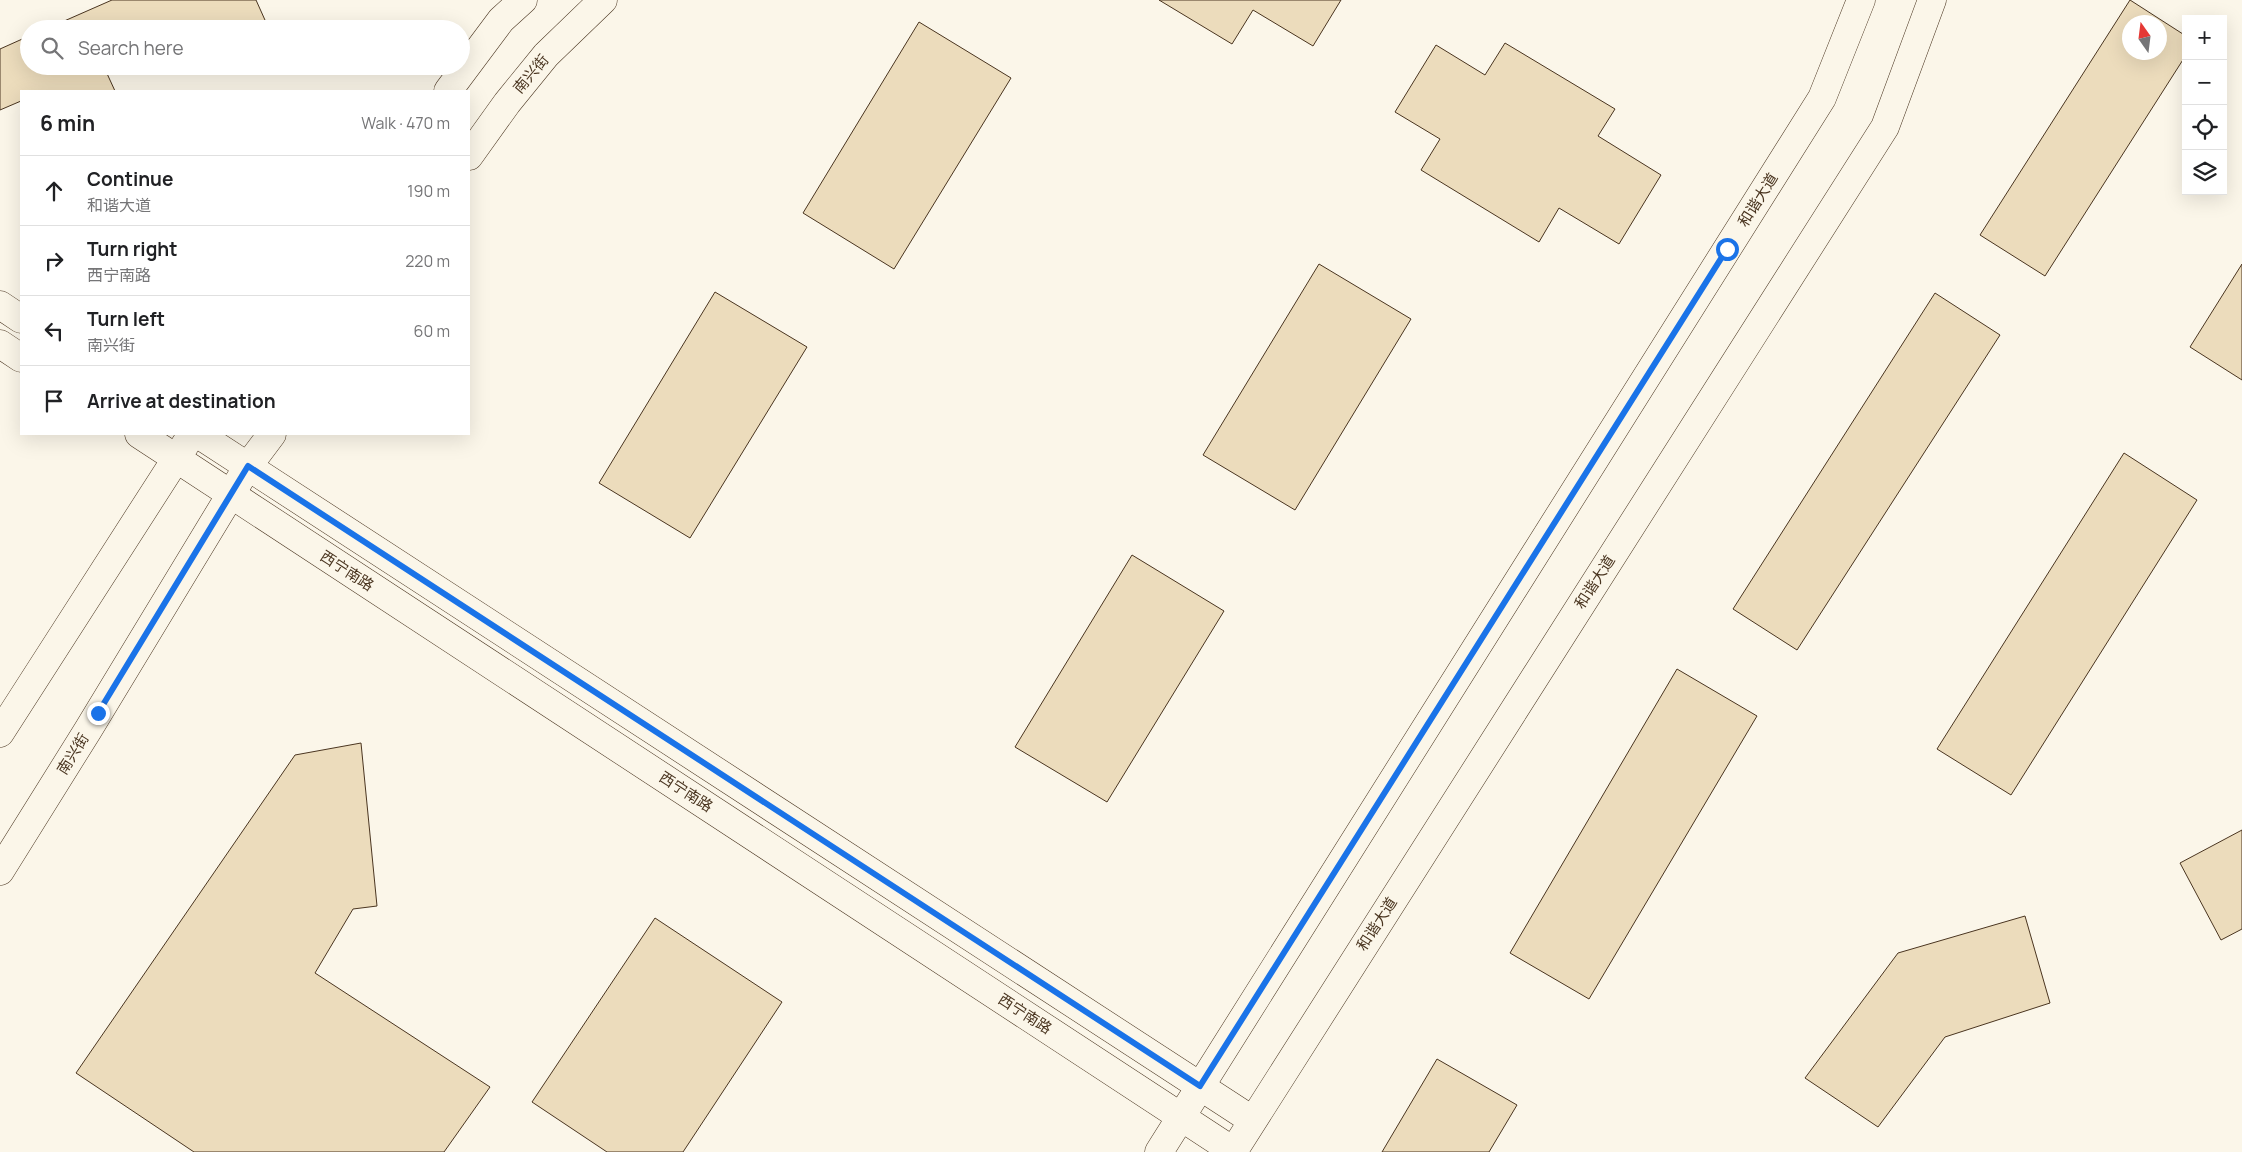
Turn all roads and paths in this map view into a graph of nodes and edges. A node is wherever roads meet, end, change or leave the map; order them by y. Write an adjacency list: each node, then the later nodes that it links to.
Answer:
1 (523, 0): 5 (street)
2 (603, 0): 8 (street, 南兴街)
3 (1861, 0): 22 (street, 和谐大道)
4 (1932, 0): 24 (street, 和谐大道)
5 (470, 62)
6 (460, 75): 7 (street)
7 (449, 90)
8 (470, 155)
9 (0, 305): 10 (street)
10 (20, 318)
11 (0, 344): 12 (street)
12 (20, 357)
13 (141, 435): 17 (street, 西宁南路)
14 (191, 435): 17 (street)
15 (200, 435): 18 (street)
16 (271, 435): 18 (street, 南兴街)
17 (177, 458): 19 (street, 西宁南路); 20 (street)
18 (248, 466): 19 (street, 南兴街); 22 (street)
19 (231, 495): 21 (street, 南兴街); 23 (street, 西宁南路)
20 (0, 733)
21 (0, 871)
22 (1200, 1086): 23 (street, 和谐大道); 24 (street)
23 (1182, 1116): 25 (street, 和谐大道); 26 (street, 西宁南路)
24 (1252, 1120): 26 (street, 和谐大道)
25 (1159, 1152)
26 (1233, 1152)

